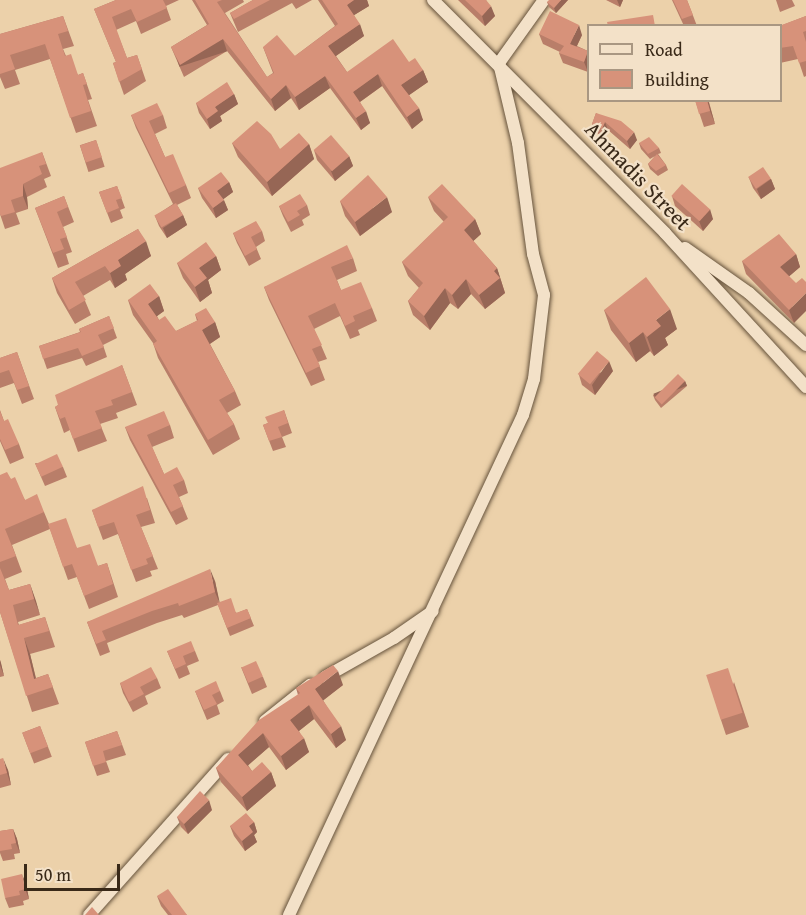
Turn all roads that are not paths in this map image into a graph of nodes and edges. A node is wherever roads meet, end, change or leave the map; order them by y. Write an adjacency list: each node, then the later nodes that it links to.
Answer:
1 (433, 0): 3 (street, Ahmadis Street)
2 (544, 0): 3 (street)
3 (499, 63): 4 (street, Ahmadis Street); 7 (street)
4 (665, 233): 5 (street); 6 (street, Ahmadis Street)
5 (806, 345)
6 (806, 387)
7 (434, 610): 8 (street); 11 (street)
8 (258, 728)
9 (236, 751): 10 (street)
10 (89, 915)
11 (290, 915)

